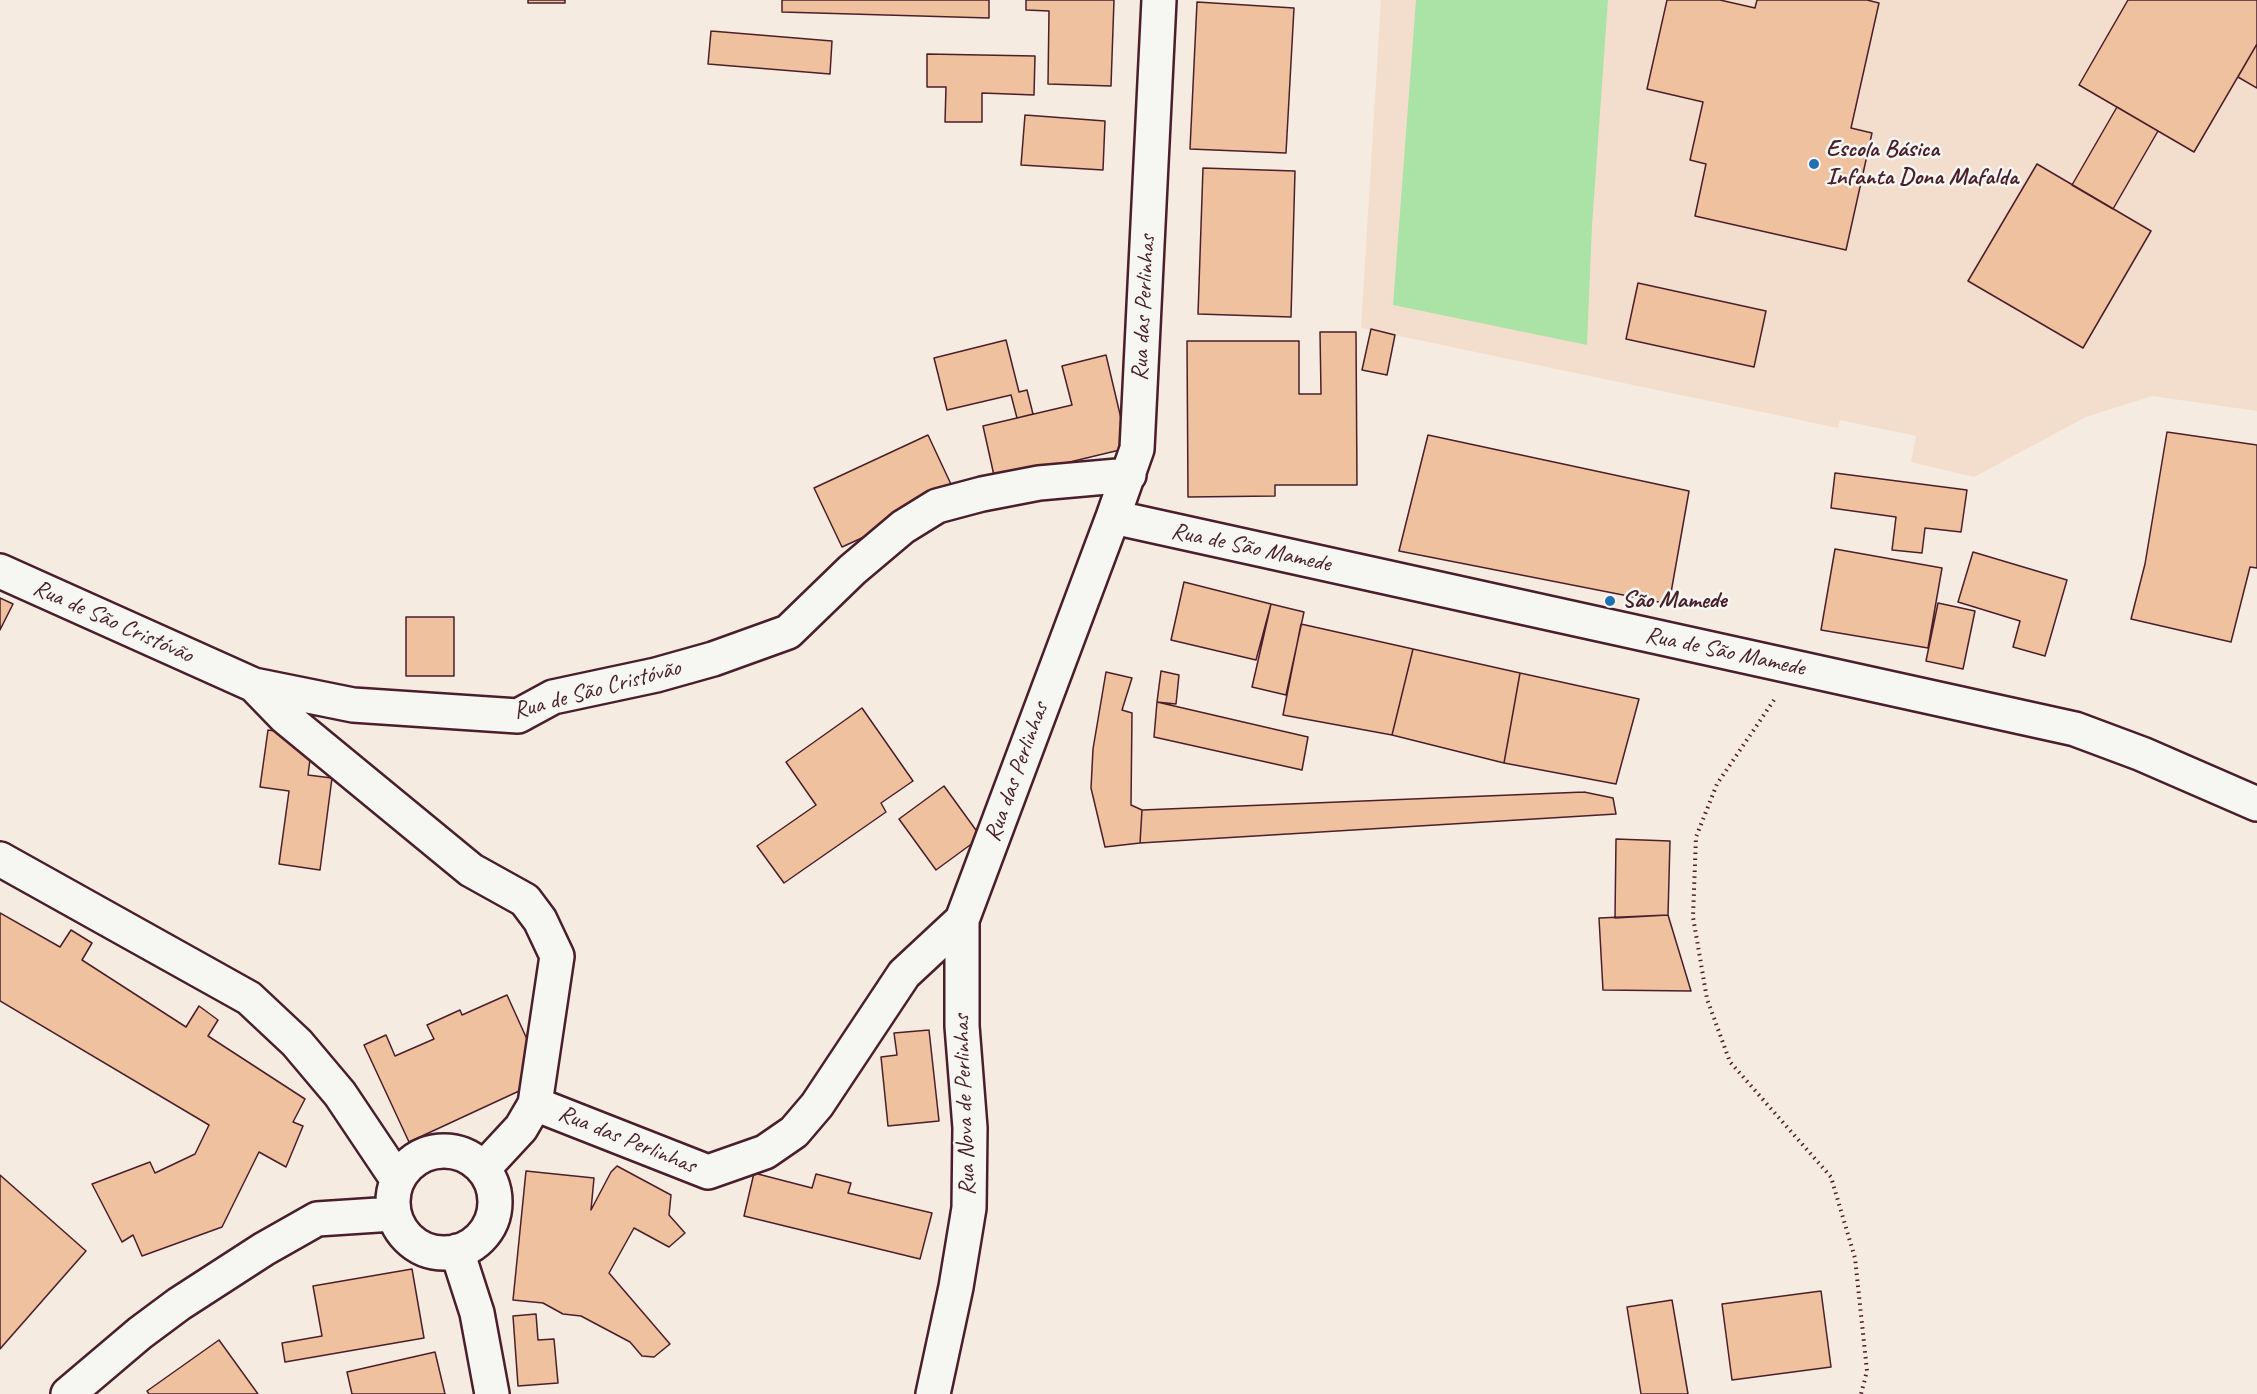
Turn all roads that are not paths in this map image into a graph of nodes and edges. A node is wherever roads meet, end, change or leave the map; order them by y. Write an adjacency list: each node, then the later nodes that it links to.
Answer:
1 (1159, 0): 2 (street, Rua das Perlinhas)
2 (1129, 475): 3 (street, Rua das Perlinhas); 5 (street, Rua de São Cristóvão)
3 (1113, 517): 6 (street, Rua de São Mamede); 8 (street, Rua das Perlinhas)
4 (0, 571): 5 (street, Rua de São Cristóvão)
5 (254, 685): 9 (street)
6 (2257, 804)
7 (0, 859): 11 (street)
8 (962, 920): 9 (street, Rua das Perlinhas); 16 (street, Rua Nova de Perlinhas)
9 (535, 1104): 10 (street, Rua das Perlinhas)
10 (483, 1169): 11 (street); 13 (street)
11 (398, 1179): 12 (street)
12 (393, 1214): 13 (street); 14 (street)
13 (457, 1251): 15 (street)
14 (68, 1394)
15 (492, 1394)
16 (933, 1394)

